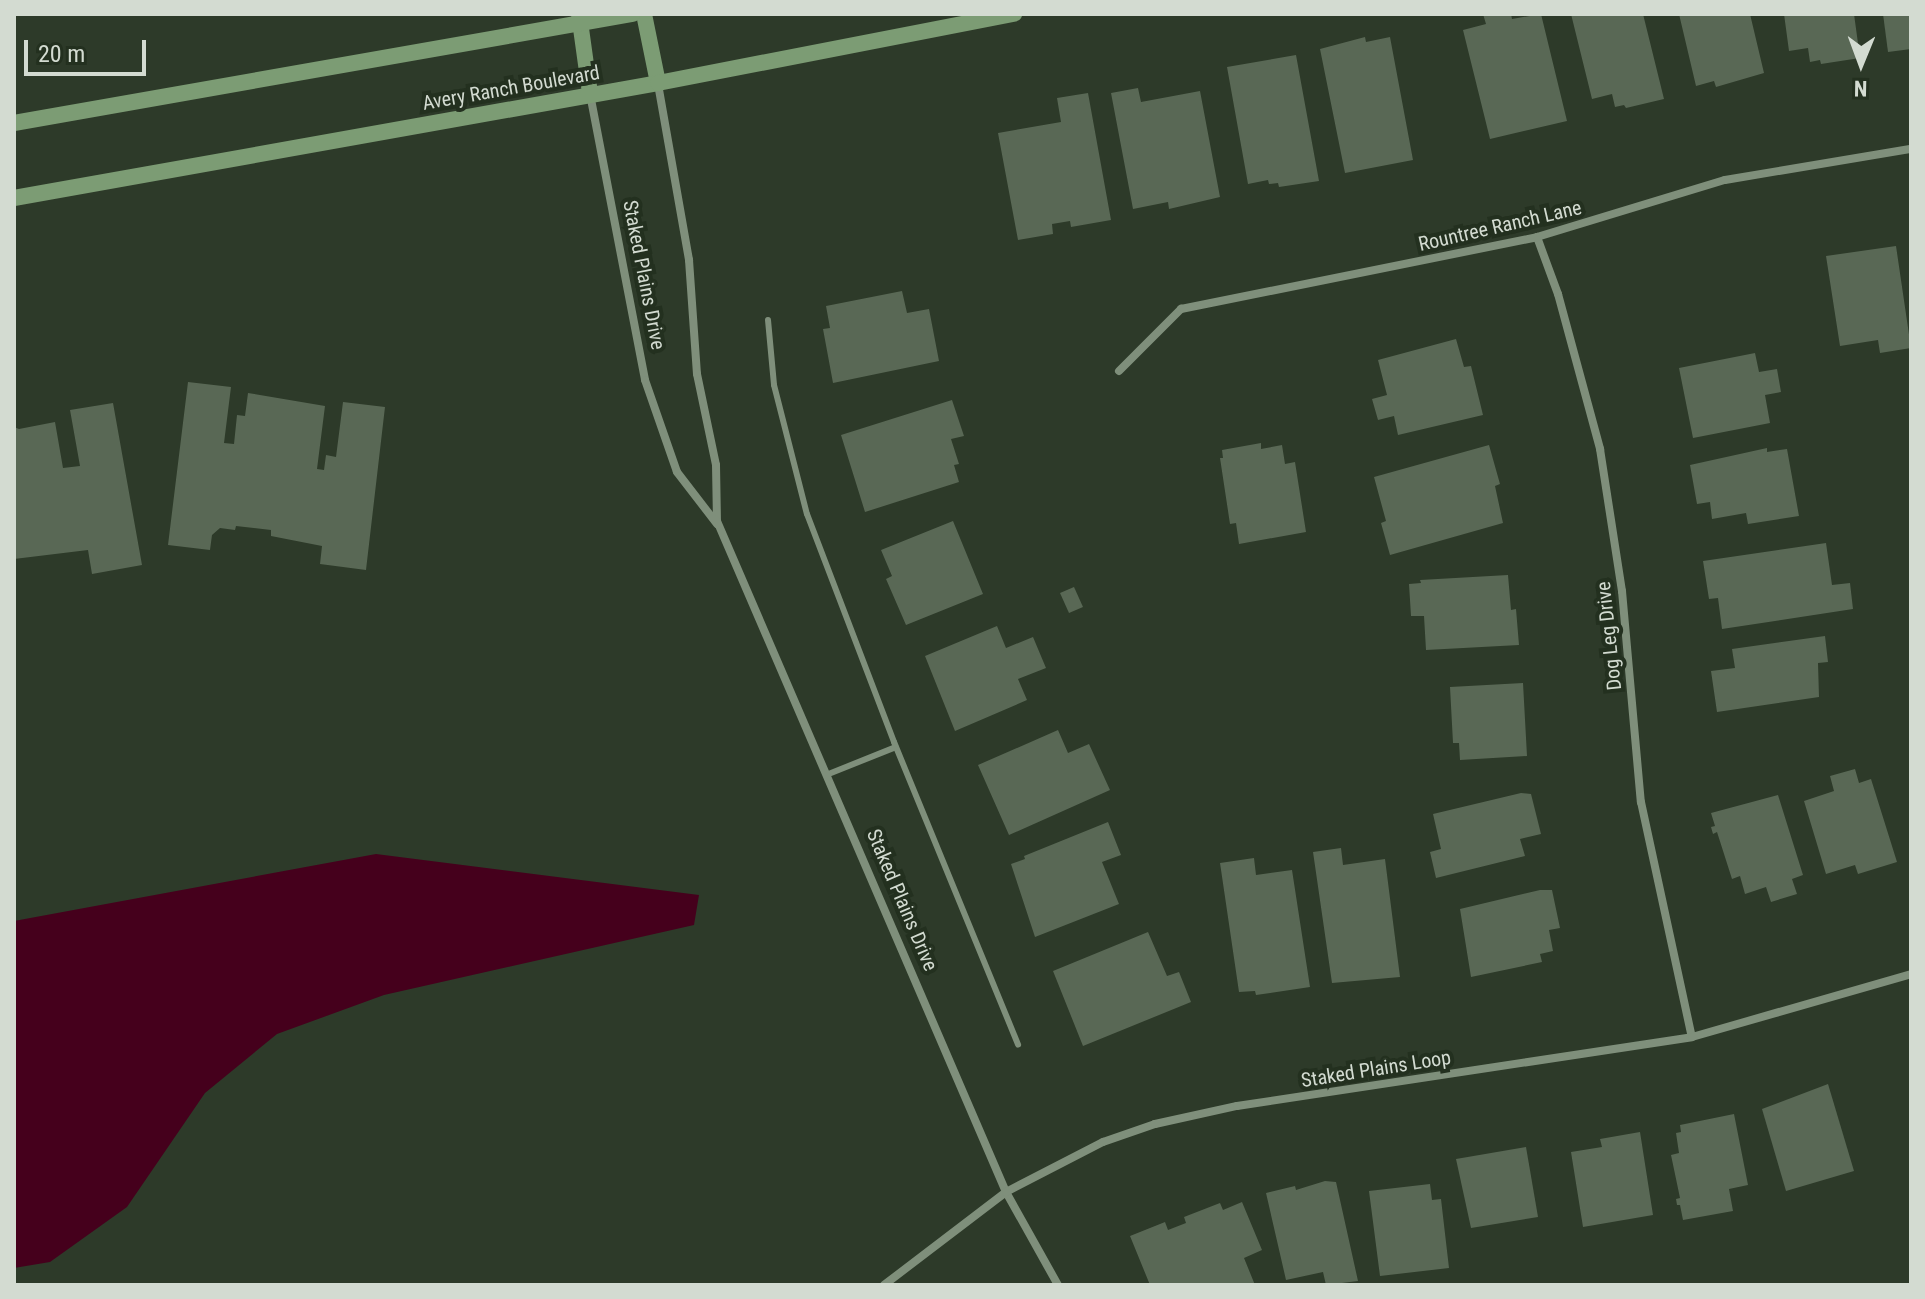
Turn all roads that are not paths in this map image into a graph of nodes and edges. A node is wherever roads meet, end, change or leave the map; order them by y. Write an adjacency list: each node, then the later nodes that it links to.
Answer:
1 (632, 14): 4 (main road)
2 (644, 14): 5 (main road, Staked Plains Drive)
3 (1014, 14): 5 (main road, Avery Ranch Boulevard)
4 (579, 18): 6 (main road, Staked Plains Drive); 7 (main road)
5 (658, 83): 6 (main road, Avery Ranch Boulevard); 13 (street, Staked Plains Drive)
6 (590, 93): 9 (main road, Avery Ranch Boulevard); 13 (street, Staked Plains Drive)
7 (14, 123)
8 (1911, 149): 10 (street, Rountree Ranch Lane)
9 (14, 198)
10 (1537, 237): 12 (street, Rountree Ranch Lane); 17 (street, Dog Leg Drive)
11 (768, 320): 14 (lane)
12 (1119, 371)
13 (718, 523): 15 (street, Staked Plains Drive)
14 (896, 747): 15 (lane); 18 (lane)
15 (826, 775): 19 (street, Staked Plains Drive)
16 (1911, 974): 17 (street, Staked Plains Loop)
17 (1692, 1037): 19 (street, Staked Plains Loop)
18 (1018, 1045)
19 (1006, 1192): 20 (street, Staked Plains Loop); 21 (street, Staked Plains Drive)
20 (884, 1285)
21 (1058, 1285)

